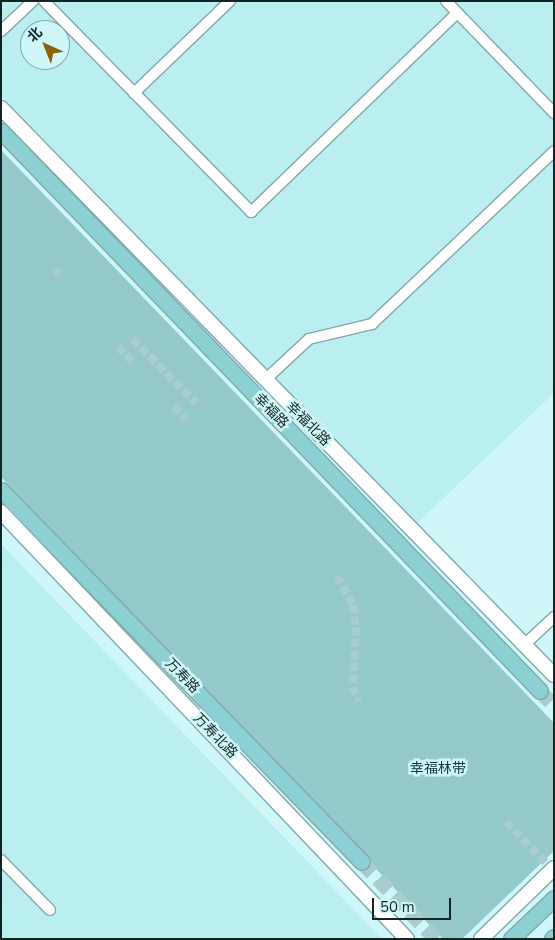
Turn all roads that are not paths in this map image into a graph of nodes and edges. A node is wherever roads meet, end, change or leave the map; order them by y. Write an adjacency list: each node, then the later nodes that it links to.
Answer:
1 (33, 1): 6 (street)
2 (44, 1): 7 (street)
3 (230, 1): 7 (street)
4 (446, 1): 5 (street)
5 (457, 13): 7 (street); 9 (street)
6 (1, 31)
7 (134, 93)
8 (1, 108): 12 (main road, 幸福北路)
9 (554, 113)
10 (1, 131): 18 (main road, 幸福路)
11 (554, 151): 12 (street)
12 (265, 380): 16 (main road, 幸福北路)
13 (1, 490): 20 (main road, 万寿路)
14 (1, 512): 24 (main road, 万寿北路)
15 (554, 617): 16 (street)
16 (524, 645): 17 (main road, 幸福北路)
17 (554, 675)
18 (540, 691)
19 (1, 860): 23 (street)
20 (362, 862)
21 (554, 868): 25 (main road)
22 (554, 898): 26 (main road)
23 (50, 910)
24 (407, 938)
25 (481, 939)
26 (512, 939)

